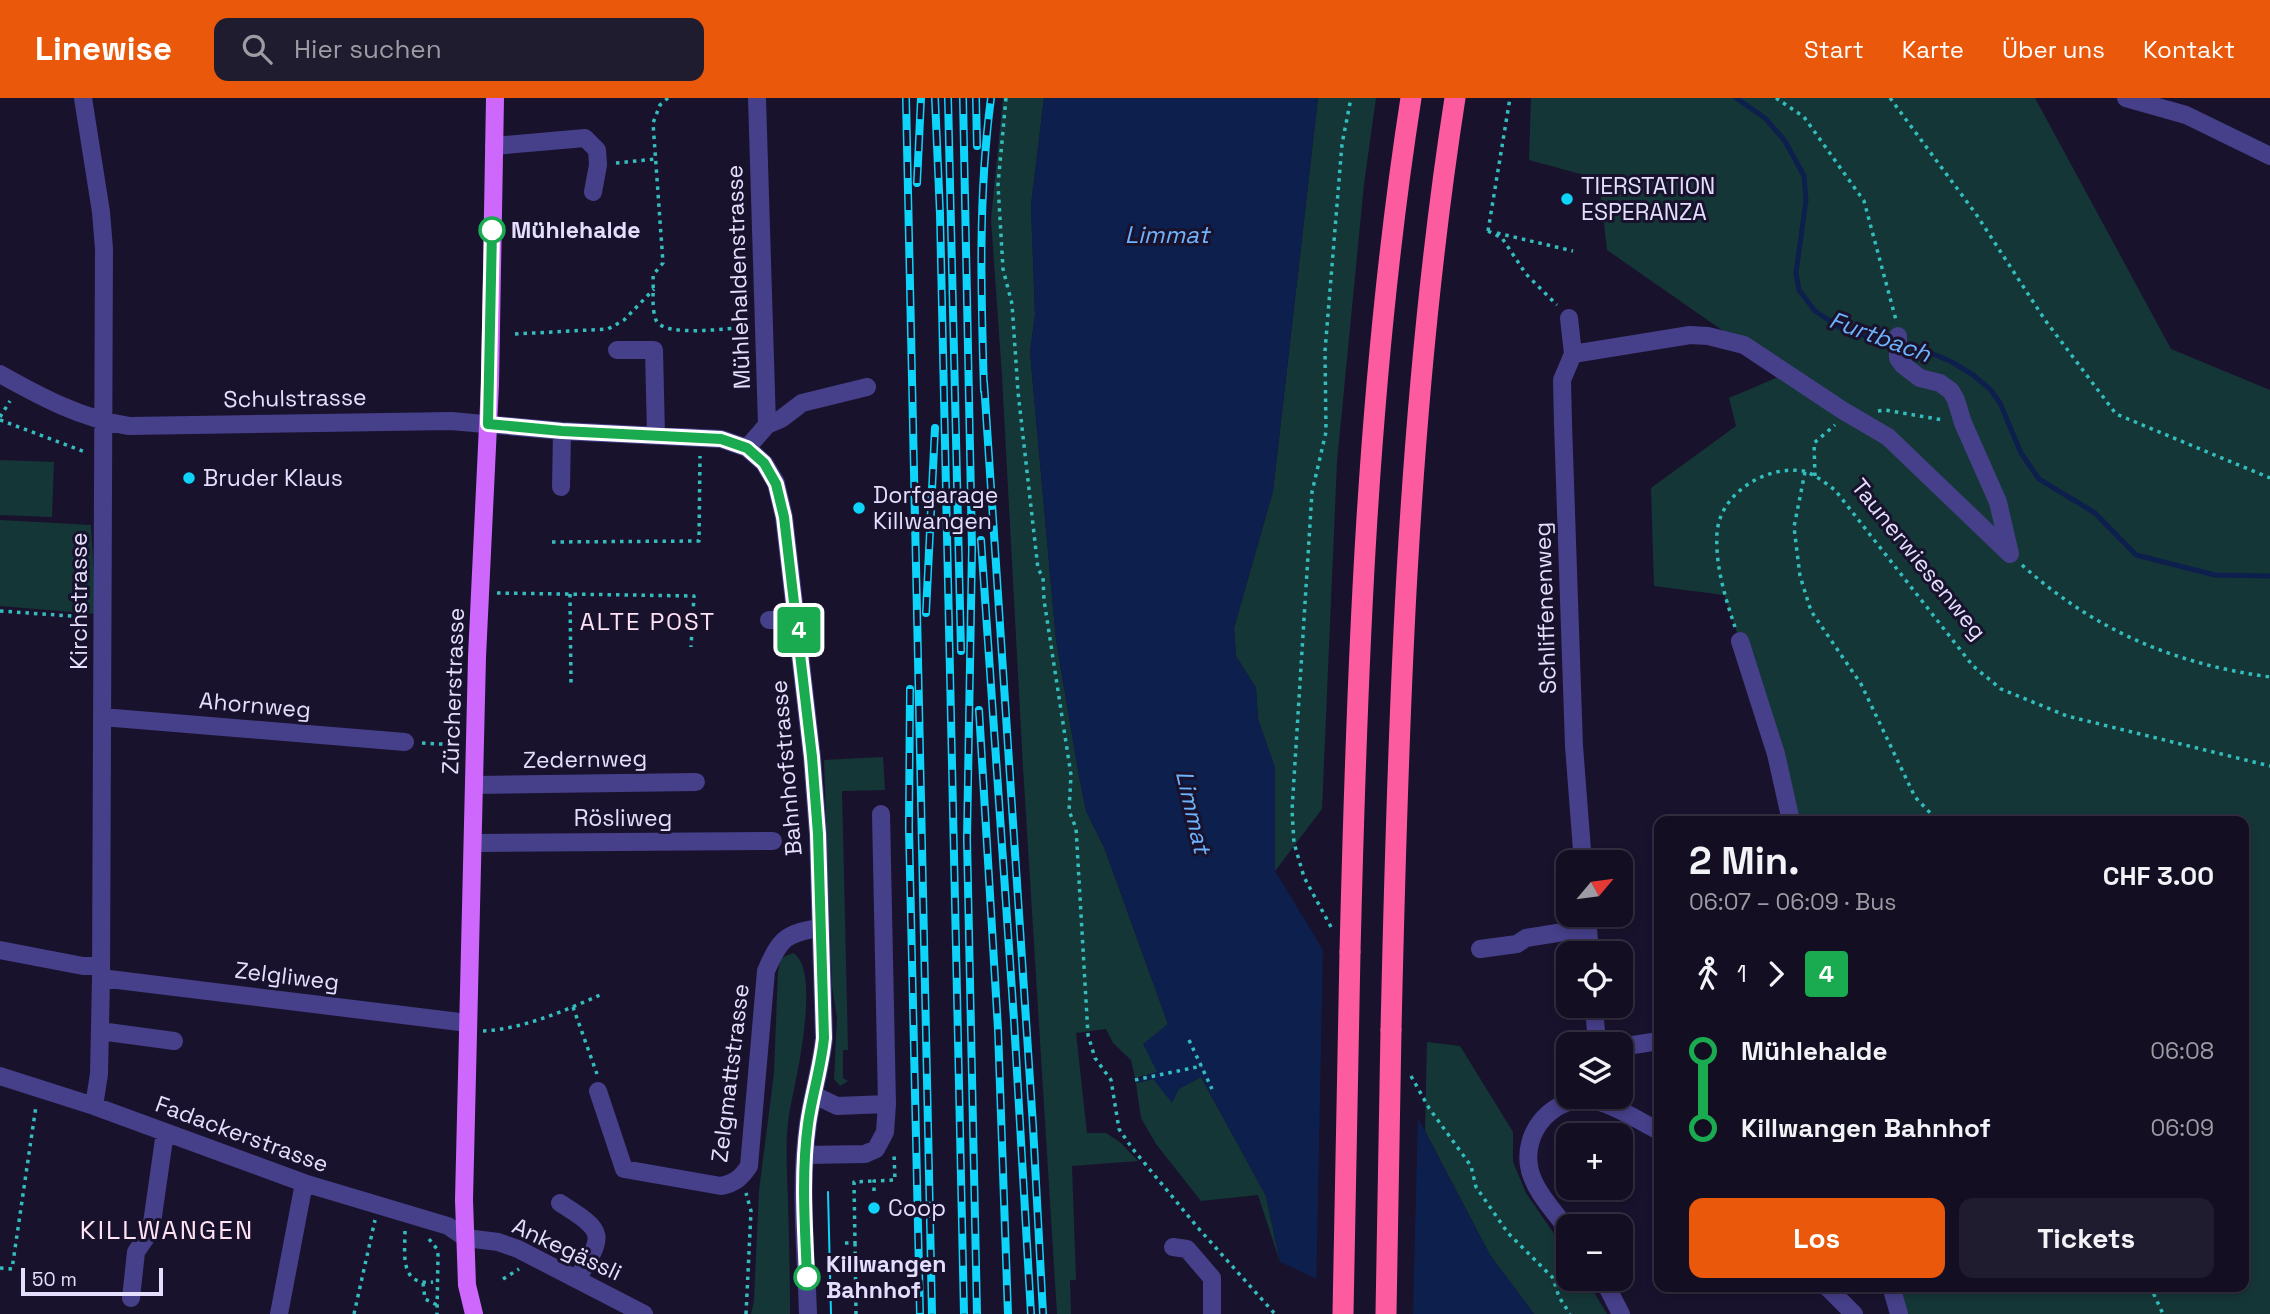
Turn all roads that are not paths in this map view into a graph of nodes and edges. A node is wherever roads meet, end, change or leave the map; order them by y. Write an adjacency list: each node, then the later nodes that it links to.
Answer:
1 (83, 98): 16 (street, Kirchstrasse)
2 (495, 98): 7 (main road, Zürcherstrasse)
3 (757, 98): 18 (street, Mühlehaldenstrasse)
4 (1411, 98): 72 (highway, bridge)
5 (1455, 98): 73 (highway, bridge)
6 (2126, 98): 8 (street)
7 (494, 146): 9 (street); 17 (main road, Zürcherstrasse)
8 (2270, 156)
9 (593, 192)
10 (1569, 318): 13 (street, Schliffenenweg)
11 (1897, 343): 13 (street)
12 (617, 350): 20 (street)
13 (1573, 354): 34 (street, Schliffenenweg)
14 (0, 374): 16 (street, Schulstrasse)
15 (867, 387): 18 (street)
16 (103, 422): 17 (street, Schulstrasse); 26 (street, Kirchstrasse)
17 (488, 424): 19 (street); 29 (main road, Zürcherstrasse)
18 (767, 425): 21 (street)
19 (562, 431): 20 (street); 22 (street)
20 (656, 435): 21 (street)
21 (747, 448): 24 (street, Bahnhofstrasse)
22 (561, 487)
23 (769, 620): 24 (street)
24 (797, 620): 35 (street, Bahnhofstrasse)
25 (1740, 641): 31 (street)
26 (102, 717): 27 (street, Ahornweg); 39 (street, Kirchstrasse)
27 (405, 742)
28 (696, 782): 29 (street, Zedernweg)
29 (475, 785): 33 (main road, Zürcherstrasse)
30 (881, 814): 48 (street)
31 (1790, 816)
32 (773, 841): 33 (street, Rösliweg)
33 (473, 844): 40 (main road, Zürcherstrasse)
34 (1582, 850)
35 (820, 928): 46 (street, Zelgmattstrasse); 47 (street, Bahnhofstrasse)
36 (1562, 928): 37 (street)
37 (1480, 949)
38 (0, 950): 39 (street, Zelgliweg)
39 (101, 972): 40 (street, Zelgliweg); 41 (street, Kirchstrasse)
40 (468, 1028): 58 (main road, Zürcherstrasse)
41 (100, 1031): 42 (street); 49 (street, Kirchstrasse)
42 (174, 1041)
43 (1654, 1042): 44 (street)
44 (1633, 1045)
45 (0, 1076): 49 (street, Fadackerstrasse)
46 (598, 1091)
47 (814, 1096): 48 (street); 54 (street, Bahnhofstrasse)
48 (887, 1104): 54 (street)
49 (94, 1106): 53 (street, Fadackerstrasse)
50 (1556, 1109): 57 (street)
51 (1618, 1109): 52 (street)
52 (1654, 1128)
53 (165, 1132): 55 (street, Fadackerstrasse); 65 (street)
54 (806, 1155): 70 (street, Bahnhofstrasse)
55 (304, 1184): 58 (street, Fadackerstrasse); 66 (street)
56 (560, 1203): 60 (street)
57 (1557, 1214)
58 (466, 1238): 60 (street, Ankegässli); 61 (main road, Zürcherstrasse)
59 (1173, 1247): 71 (street)
60 (577, 1279): 69 (street, Ankegässli)
61 (467, 1285): 67 (main road, Zürcherstrasse); 68 (main road, Zürcherstrasse)
62 (1609, 1291): 74 (street)
63 (1832, 1292): 75 (street)
64 (1893, 1292): 76 (street)
65 (131, 1298)
66 (279, 1314)
67 (459, 1314)
68 (474, 1314)
69 (644, 1314)
70 (808, 1314)
71 (1212, 1314)
72 (1343, 1314)
73 (1386, 1314)
74 (1621, 1314)
75 (1854, 1314)
76 (1899, 1314)

